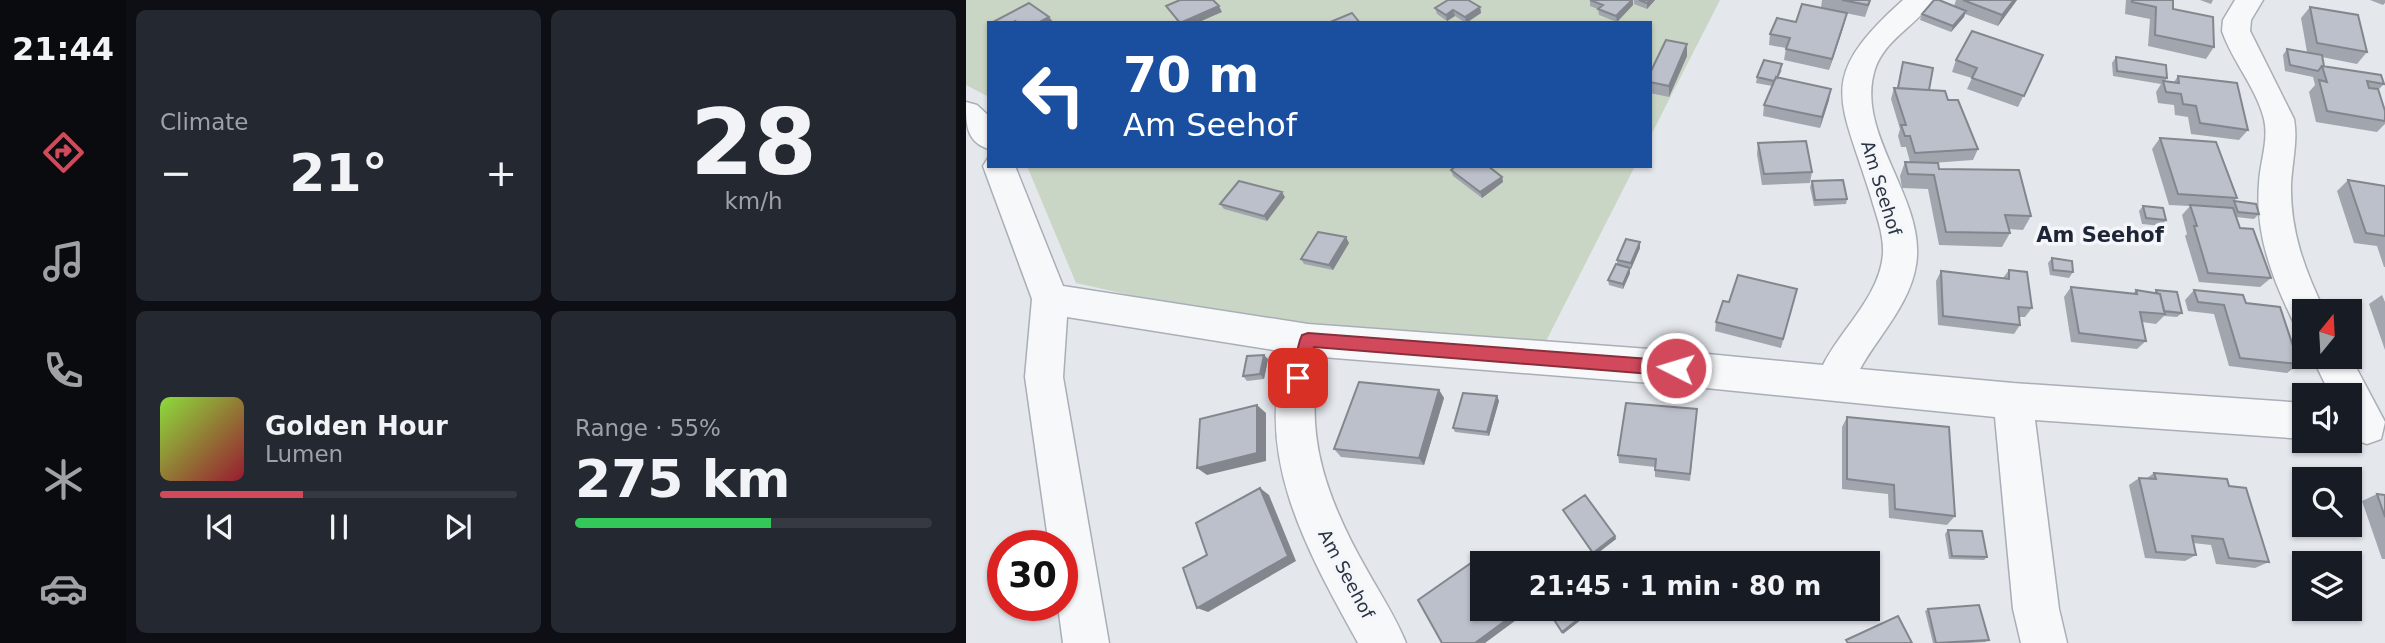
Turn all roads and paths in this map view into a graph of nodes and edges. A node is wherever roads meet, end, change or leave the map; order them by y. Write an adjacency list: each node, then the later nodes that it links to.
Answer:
1 (1920, 0): 10 (street, Am Seehof)
2 (2249, 0): 7 (street)
3 (966, 113): 4 (street)
4 (987, 134)
5 (1000, 168): 6 (street)
6 (1050, 299): 8 (street); 14 (street)
7 (2302, 299)
8 (1308, 340): 10 (street); 15 (street, Am Seehof)
9 (2337, 369): 13 (street)
10 (1833, 385): 11 (street)
11 (2013, 401): 12 (street); 16 (street)
12 (2292, 420)
13 (2367, 427)
14 (1086, 643)
15 (1383, 643)
16 (2044, 643)

